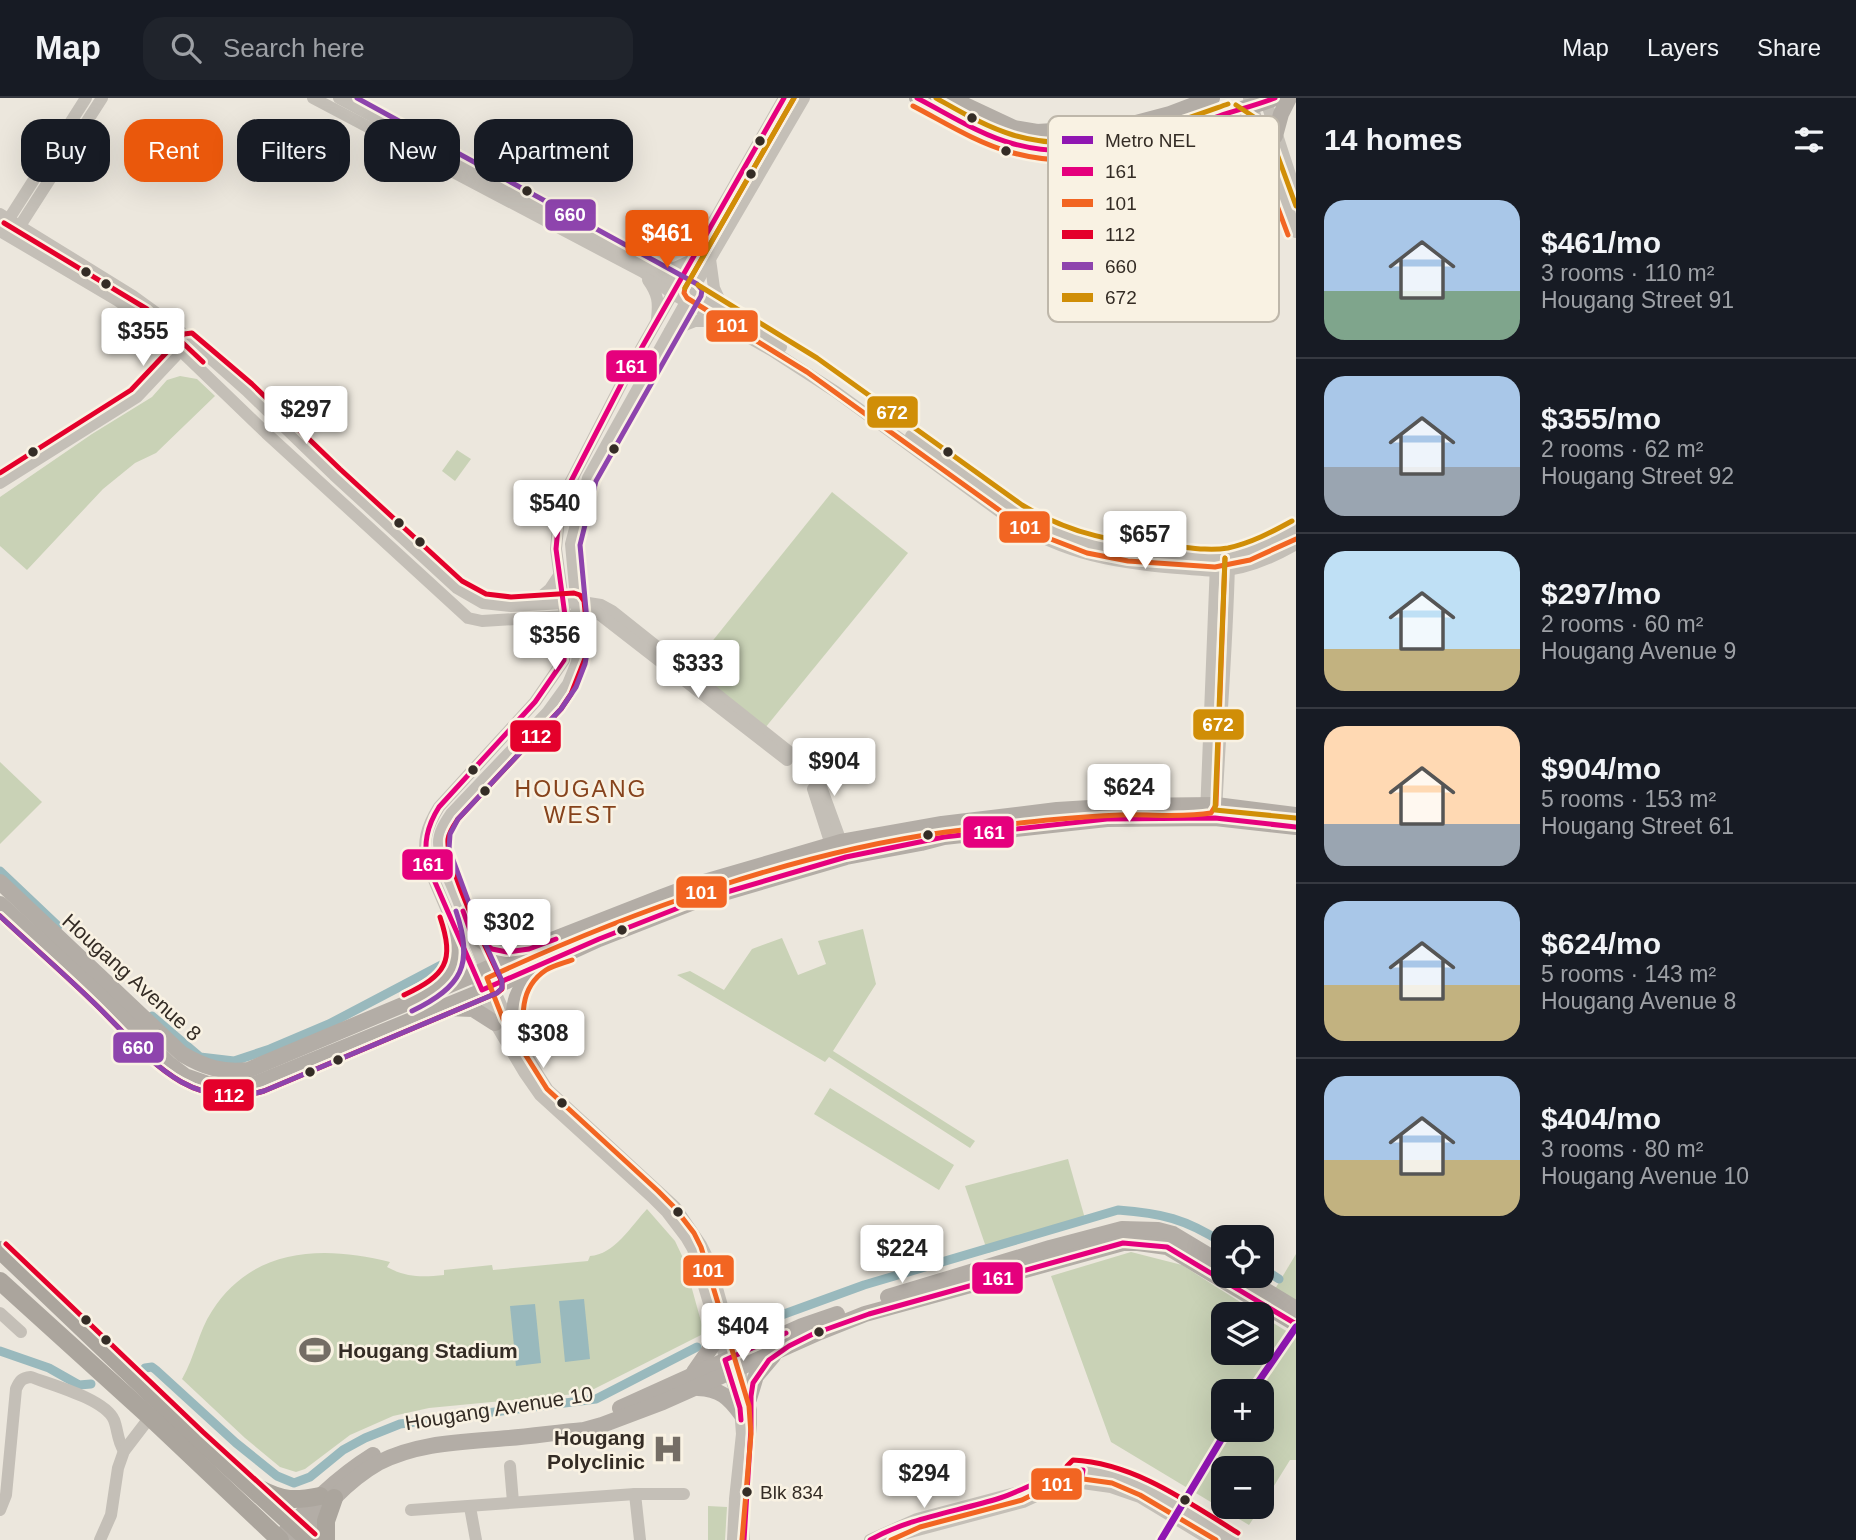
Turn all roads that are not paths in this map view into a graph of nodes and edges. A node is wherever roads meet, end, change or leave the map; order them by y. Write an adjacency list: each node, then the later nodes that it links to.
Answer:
1 (86, 98): 22 (street)
2 (102, 98): 22 (street)
3 (339, 98): 27 (street)
4 (783, 98): 26 (street)
5 (804, 98): 25 (street)
6 (917, 98): 18 (main road)
7 (950, 98): 17 (main road)
8 (1212, 98): 13 (main road)
9 (1289, 98): 16 (main road)
10 (320, 99): 27 (street)
11 (1261, 100): 12 (main road)
12 (1231, 112): 14 (main road); 15 (main road)
13 (1162, 116)
14 (1220, 116)
15 (1237, 116)
16 (1279, 117)
17 (1048, 131)
18 (1048, 149)
19 (1279, 158): 21 (street)
20 (1279, 174): 23 (street)
21 (1296, 193)
22 (9, 220): 24 (street); 33 (street)
23 (1296, 232)
24 (4, 234): 34 (street)
25 (710, 259): 29 (street); 30 (street)
26 (692, 260): 27 (street); 28 (street)
27 (644, 268): 28 (street); 31 (street)
28 (676, 289): 29 (street); 31 (street)
29 (690, 297): 30 (street); 32 (street)
30 (721, 317): 32 (street); 38 (street)
31 (657, 323): 40 (street)
32 (670, 331): 39 (street)
33 (190, 341): 34 (street); 41 (street)
34 (180, 352): 35 (street); 44 (street)
35 (0, 483)
36 (1296, 529): 38 (street)
37 (1296, 544): 38 (street)
38 (1223, 564): 46 (street)
39 (572, 576): 42 (street); 43 (street)
40 (558, 577): 41 (street); 42 (street)
41 (533, 604): 42 (street)
42 (570, 609): 43 (street); 44 (street); 45 (street)
43 (600, 609): 45 (street); 49 (street)
44 (543, 617): 45 (street)
45 (573, 635): 52 (street)
46 (1211, 811): 47 (main road, Hougang Avenue 8); 48 (main road, Hougang Avenue 8); 49 (main road, Hougang Avenue 8)
47 (1296, 816)
48 (1296, 827)
49 (839, 851): 54 (main road, Hougang Avenue 8); 55 (main road, Hougang Avenue 8)
50 (0, 882): 53 (main road, Hougang Avenue 8)
51 (0, 904): 53 (main road, Hougang Avenue 8)
52 (464, 934): 54 (main road); 56 (street); 57 (main road)
53 (43, 935): 57 (main road, Hougang Avenue 8)
54 (529, 949): 56 (main road, Hougang Avenue 8)
55 (538, 965): 56 (main road, Hougang Avenue 8); 59 (main road)
56 (485, 980): 57 (main road, Hougang Avenue 8); 58 (street); 59 (street)
57 (437, 1000): 58 (main road)
58 (495, 1023): 60 (street)
59 (513, 1030): 60 (street)
60 (614, 1157): 66 (street); 69 (street)
61 (0, 1250): 79 (highway)
62 (1211, 1257): 71 (main road, Hougang Avenue 10)
63 (0, 1280): 76 (highway)
64 (1262, 1288): 65 (main road)
65 (1296, 1309)
66 (725, 1312): 71 (main road); 72 (street)
67 (0, 1313): 70 (street)
68 (1296, 1324): 71 (main road, Hougang Avenue 10)
69 (716, 1329): 72 (street); 73 (main road)
70 (21, 1332)
71 (774, 1346): 72 (main road, Hougang Avenue 10); 74 (main road)
72 (733, 1364): 73 (main road, Hougang Avenue 10); 74 (street); 75 (street)
73 (693, 1382): 75 (main road); 82 (main road, Hougang Avenue 10)
74 (749, 1399): 93 (street)
75 (741, 1414): 92 (street)
76 (150, 1417): 77 (street); 87 (highway)
77 (124, 1451): 85 (street); 88 (street)
78 (510, 1466): 83 (street)
79 (247, 1483): 82 (highway); 87 (highway)
80 (635, 1494): 81 (street); 83 (street); 91 (street)
81 (684, 1494)
82 (327, 1497): 87 (main road, Hougang Avenue 10); 89 (highway)
83 (513, 1502): 84 (street)
84 (470, 1507): 86 (street); 90 (street)
85 (0, 1510)
86 (411, 1510)
87 (293, 1536)
88 (100, 1540)
89 (326, 1540)
90 (476, 1540)
91 (640, 1540)
92 (733, 1540)
93 (744, 1540)
94 (870, 1540): 97 (street)
95 (887, 1540): 96 (street)
96 (1211, 1540)
97 (1233, 1540)

